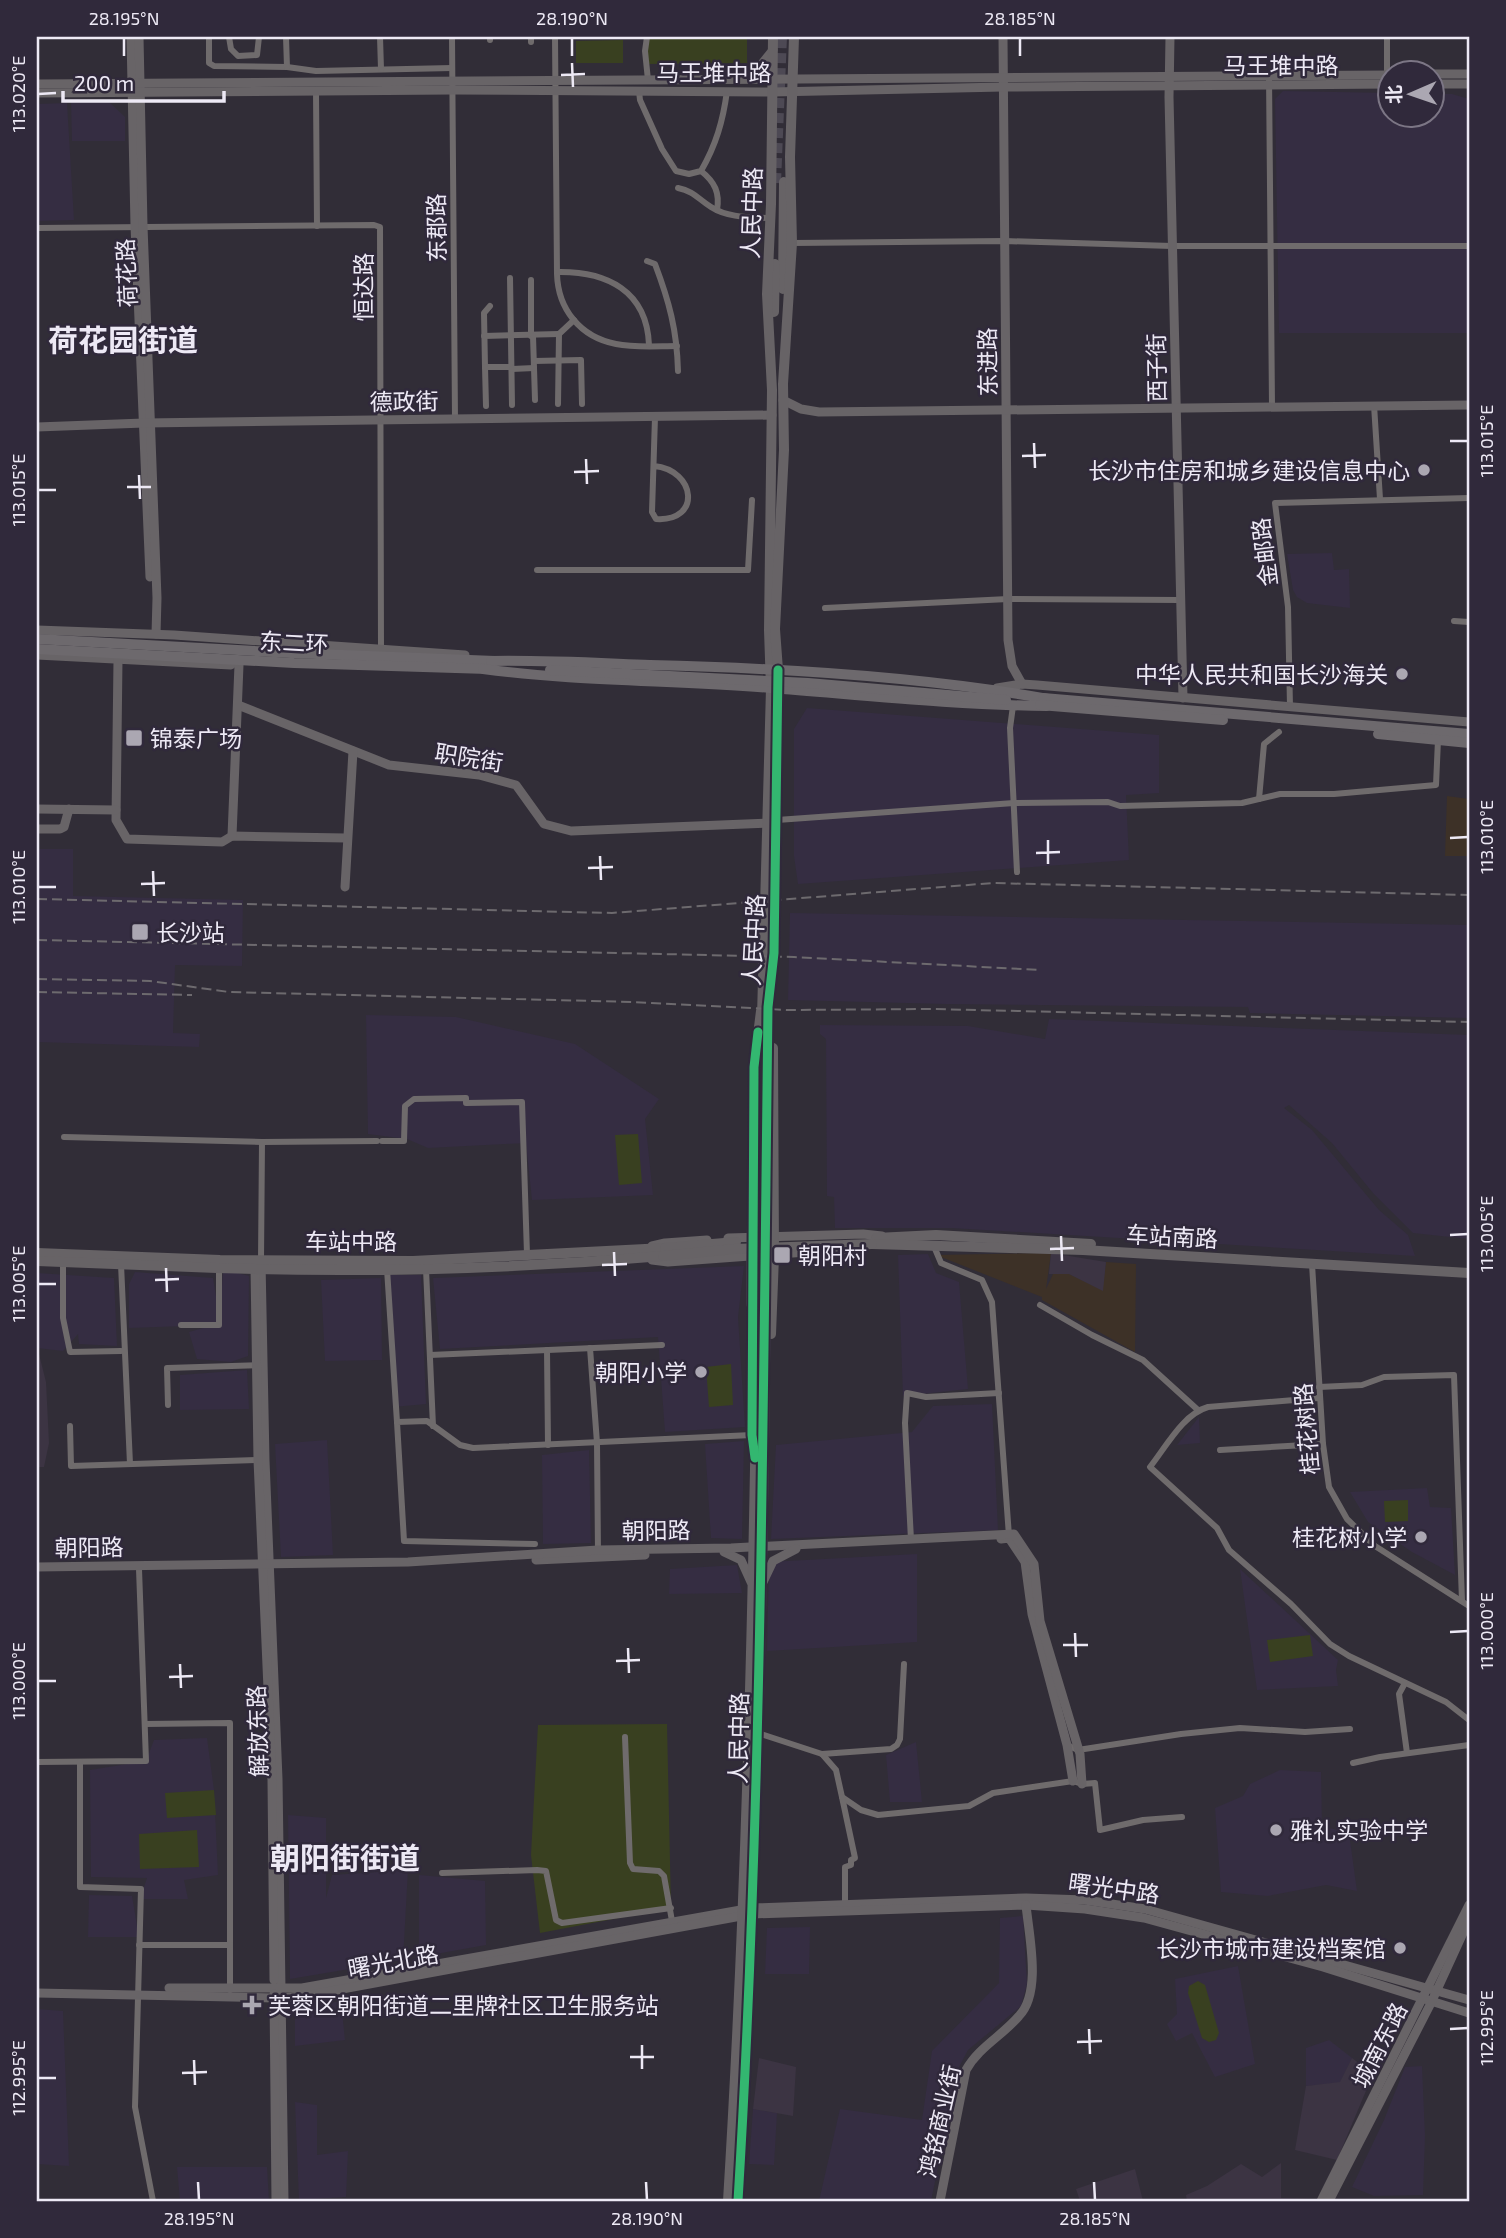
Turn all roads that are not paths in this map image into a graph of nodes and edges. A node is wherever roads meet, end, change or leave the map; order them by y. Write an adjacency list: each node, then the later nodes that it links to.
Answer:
1 (131, 37): 36 (street, 荷花路)
2 (139, 37): 36 (street, 荷花路)
3 (209, 37): 18 (street)
4 (229, 37): 5 (street)
5 (259, 37)
6 (286, 37): 18 (street)
7 (380, 37): 20 (street)
8 (452, 37): 19 (street, 东郡路)
9 (555, 37): 35 (street)
10 (647, 37): 27 (street)
11 (773, 37): 16 (main road, 人民中路)
12 (794, 37): 26 (main road, 人民中路)
13 (1003, 37): 30 (street, 东进路)
14 (1170, 37): 28 (street, 西子街)
15 (1387, 37): 17 (street)
16 (773, 50): 24 (street); 25 (main road, 人民中路)
17 (1388, 60)
18 (287, 67): 20 (street)
19 (452, 68): 20 (street); 34 (street, 东郡路)
20 (381, 69)
21 (1446, 74): 22 (street)
22 (1469, 74)
23 (1376, 78): 29 (street, 马王堆中路)
24 (743, 79): 25 (street, 马王堆中路); 27 (street, 马王堆中路)
25 (773, 79): 26 (street, 马王堆中路); 41 (main road, 人民中路)
26 (793, 79): 30 (street, 马王堆中路); 40 (main road, 人民中路)
27 (648, 80): 35 (street, 马王堆中路)
28 (1169, 80): 29 (street, 马王堆中路); 30 (street, 马王堆中路); 55 (street, 西子街)
29 (1269, 80): 54 (street)
30 (1003, 82): 40 (street, 马王堆中路); 52 (street, 东进路)
31 (1446, 84): 32 (street)
32 (1469, 84)
33 (37, 85): 36 (street, 马王堆中路)
34 (452, 86): 35 (street, 马王堆中路); 36 (street, 马王堆中路); 37 (street, 马王堆中路); 89 (street, 东郡路)
35 (556, 86): 38 (street, 马王堆中路); 58 (street)
36 (136, 88): 37 (street, 马王堆中路); 42 (street, 马王堆中路); 49 (street, 荷花路)
37 (316, 91): 50 (street)
38 (639, 91): 39 (street, 马王堆中路); 45 (street)
39 (727, 91): 41 (street, 马王堆中路); 45 (street)
40 (793, 91): 41 (street, 马王堆中路); 44 (main road, 人民中路)
41 (773, 92): 43 (main road, 人民中路)
42 (37, 93)
43 (772, 127): 44 (main road); 48 (main road, 人民中路)
44 (791, 131): 53 (main road, 人民中路)
45 (701, 171): 47 (street)
46 (678, 188): 47 (street)
47 (717, 210): 48 (street)
48 (771, 218): 75 (main road, 人民中路)
49 (139, 226): 50 (street, 恒达路); 51 (street, 恒达路); 91 (street, 荷花路)
50 (317, 226): 90 (street, 恒达路)
51 (37, 228)
52 (1004, 242): 53 (street); 55 (street); 86 (street, 东进路)
53 (792, 243): 74 (main road, 人民中路)
54 (1272, 245): 55 (street); 56 (street); 84 (street)
55 (1172, 246): 85 (street, 西子街)
56 (1469, 246)
57 (646, 261): 68 (street)
58 (557, 272): 62 (street); 67 (street)
59 (510, 278): 65 (street)
60 (531, 281): 66 (street)
61 (490, 306): 64 (street)
62 (574, 320): 63 (street); 67 (street)
63 (559, 334): 66 (street); 69 (street)
64 (484, 336): 65 (street); 71 (street)
65 (510, 336): 66 (street); 72 (street)
66 (532, 336): 70 (street)
67 (649, 345): 68 (street)
68 (677, 346): 73 (street)
69 (559, 360): 70 (street); 78 (street); 79 (street)
70 (534, 365): 72 (street); 76 (street)
71 (485, 367): 72 (street); 83 (street)
72 (512, 368): 80 (street)
73 (678, 371)
74 (783, 384): 75 (main road, 人民中路); 77 (main road, 人民中路)
75 (772, 390): 87 (main road, 人民中路)
76 (535, 400)
77 (783, 400): 86 (street); 117 (main road, 人民中路)
78 (558, 404)
79 (582, 404)
80 (512, 405)
81 (1374, 405): 82 (street); 84 (street); 95 (street)
82 (1469, 405)
83 (486, 406)
84 (1272, 406): 85 (street)
85 (1176, 407): 86 (street); 99 (street, 西子街)
86 (1007, 409): 98 (street, 东进路)
87 (772, 415): 88 (street, 德政街); 117 (main road, 人民中路)
88 (655, 417): 89 (street, 德政街); 93 (street)
89 (455, 419): 90 (street, 德政街)
90 (380, 420): 91 (street, 德政街); 111 (street, 恒达路)
91 (148, 423): 92 (street, 德政街); 105 (street, 荷花路)
92 (37, 427)
93 (654, 466): 93 (street)
94 (1469, 498): 95 (street, 金邮路)
95 (1380, 499): 126 (street, 金邮路)
96 (752, 500): 97 (street)
97 (537, 570)
98 (1008, 599): 99 (street); 100 (street); 119 (street, 东进路)
99 (1180, 600): 122 (street, 西子街)
100 (825, 608)
101 (1454, 621): 102 (street)
102 (1469, 622)
103 (37, 630): 104 (street)
104 (133, 633): 105 (street); 108 (street)
105 (153, 634): 106 (street)
106 (174, 635): 109 (street); 111 (street)
107 (37, 639): 108 (highway, 东二环)
108 (121, 642): 109 (highway, 东二环)
109 (182, 646): 116 (highway, 东二环)
110 (37, 649): 116 (highway, 东二环)
111 (381, 649): 114 (street)
112 (37, 655): 113 (street)
113 (118, 660): 115 (street); 137 (street)
114 (537, 660): 116 (highway); 117 (highway)
115 (239, 665): 118 (street); 125 (street)
116 (487, 665): 118 (highway); 123 (highway, 东二环, bridge)
117 (774, 670): 120 (main road, 人民中路); 121 (highway)
118 (534, 676): 120 (highway)
119 (1022, 684): 121 (street); 122 (street)
120 (774, 688): 123 (highway); 138 (main road, 人民中路)
121 (993, 689): 124 (highway)
122 (1183, 698): 126 (street)
123 (1008, 700): 124 (highway); 134 (street)
124 (1047, 702): 129 (highway); 130 (highway)
125 (238, 705): 132 (street, 职院街); 140 (street)
126 (1290, 707): 127 (street)
127 (1469, 722)
128 (1279, 732): 133 (street)
129 (1469, 734)
130 (1438, 740): 131 (highway); 133 (street)
131 (1469, 743)
132 (353, 751): 138 (street, 职院街); 141 (street)
133 (1259, 799): 134 (street)
134 (1014, 803): 138 (street); 142 (street)
135 (37, 808): 136 (street)
136 (69, 809): 137 (street); 139 (street)
137 (116, 810): 140 (street)
138 (772, 821): 144 (main road, 人民中路)
139 (37, 829)
140 (232, 836): 141 (street)
141 (346, 838): 143 (street)
142 (1017, 873)
143 (345, 887)
144 (765, 1005): 147 (main road, 人民中路); 148 (main road); 149 (main road)
145 (64, 1137): 146 (street)
146 (262, 1142): 154 (street); 162 (street)
147 (762, 1213)
148 (774, 1236): 149 (street); 150 (street); 156 (main road)
149 (752, 1237): 155 (street); 157 (main road)
150 (893, 1240): 151 (main road, 车站南路); 152 (main road, 车站南路, bridge); 156 (street); 163 (main road, 车站南路)
151 (933, 1244): 161 (main road, 车站南路); 178 (street)
152 (664, 1252): 155 (main road, 车站中路)
153 (37, 1253): 158 (main road, 车站中路)
154 (527, 1254): 155 (main road, 车站中路); 162 (main road, 车站中路)
155 (636, 1254): 157 (street); 166 (main road, 车站中路)
156 (774, 1256): 157 (street); 190 (main road)
157 (751, 1257): 185 (main road)
158 (62, 1258): 159 (main road, 车站中路); 160 (main road, 车站中路); 162 (main road, 车站中路); 174 (street)
159 (37, 1261)
160 (121, 1264): 164 (main road, 车站中路); 192 (street)
161 (1312, 1264): 167 (main road, 车站南路); 177 (street, 桂花树路)
162 (259, 1265): 164 (main road, 车站中路); 165 (main road, 车站中路); 176 (street, 解放东路)
163 (1469, 1266)
164 (219, 1268): 170 (street)
165 (387, 1269): 166 (main road, 车站中路); 182 (street)
166 (426, 1269): 175 (street)
167 (1469, 1273)
168 (762, 1275): 190 (main road, 人民中路)
169 (1040, 1305): 181 (street)
170 (181, 1325)
171 (662, 1345): 172 (street)
172 (590, 1348): 173 (street); 186 (street)
173 (547, 1350): 175 (street); 188 (street)
174 (121, 1351)
175 (430, 1355): 184 (street)
176 (258, 1365): 180 (street); 191 (street, 解放东路)
177 (1319, 1387): 179 (street, 桂花树路); 204 (street)
178 (999, 1393): 193 (street); 194 (street)
179 (1319, 1398): 181 (street); 187 (street, 桂花树路)
180 (168, 1405)
181 (1198, 1410): 207 (street)
182 (397, 1422): 184 (street); 195 (street)
183 (70, 1426): 192 (street)
184 (433, 1426): 188 (street)
185 (752, 1435): 186 (street); 190 (main road)
186 (597, 1443): 188 (street); 199 (street)
187 (1322, 1444): 189 (street); 204 (street, 桂花树路)
188 (548, 1445)
189 (1220, 1450)
190 (760, 1459): 196 (main road, 人民中路)
191 (261, 1460): 192 (street); 200 (street, 解放东路)
192 (130, 1464)
193 (1009, 1536): 194 (street, 朝阳路); 213 (street); 215 (street)
194 (911, 1541): 196 (street, 朝阳路); 197 (street, 朝阳路)
195 (534, 1544)
196 (757, 1549): 197 (street, 朝阳路); 198 (street, 朝阳路); 199 (street, 朝阳路); 203 (main road, 人民中路)
197 (796, 1549): 203 (street)
198 (724, 1552): 199 (street, 朝阳路); 203 (street)
199 (598, 1554): 200 (street, 朝阳路)
200 (267, 1566): 201 (street, 朝阳路); 202 (street, 朝阳路); 239 (street, 解放东路)
201 (37, 1569): 202 (street, 朝阳路)
202 (139, 1569): 209 (street)
203 (756, 1588): 211 (main road, 人民中路); 229 (main road, 人民中路)
204 (1462, 1601): 205 (street, 桂花树路)
205 (1469, 1606)
206 (904, 1664): 217 (street)
207 (1405, 1683): 208 (street); 216 (street)
208 (1469, 1720)
209 (145, 1724): 219 (street); 233 (street)
210 (1350, 1729): 215 (street)
211 (757, 1733): 217 (street); 229 (main road, 人民中路)
212 (625, 1737): 228 (street)
213 (1067, 1745): 215 (street); 221 (street)
214 (1469, 1745): 216 (street)
215 (1078, 1750): 221 (street)
216 (1407, 1753): 220 (street)
217 (822, 1754): 222 (street)
218 (37, 1762): 219 (street)
219 (80, 1762): 232 (street)
220 (1353, 1763)
221 (1078, 1782): 222 (street); 223 (street)
222 (842, 1797): 225 (street)
223 (1182, 1817)
224 (442, 1873): 228 (street)
225 (845, 1905): 229 (street, 曙光中路); 235 (street, 曙光中路)
226 (1026, 1905): 229 (street, 曙光中路); 241 (street, 曙光中路); 248 (street, 鸿铭商业街)
227 (1469, 1905): 235 (street, 城南东路)
228 (671, 1908): 231 (street)
229 (747, 1912): 231 (street, 曙光北路); 239 (street, 曙光北路); 246 (main road, 人民中路); 247 (main road, 人民中路)
230 (1469, 1920): 235 (street, 城南东路)
231 (672, 1921): 239 (street, 曙光北路)
232 (139, 1945): 233 (street); 236 (street)
233 (230, 1945): 237 (street)
234 (37, 1987): 236 (street, 曙光北路)
235 (1432, 1990): 240 (street, 曙光中路); 241 (street, 城南东路)
236 (138, 1991): 237 (street, 曙光北路); 238 (street, 曙光北路); 243 (street)
237 (230, 1992): 239 (street, 曙光北路)
238 (37, 1993)
239 (277, 1994): 244 (street, 解放东路); 245 (street, 解放东路)
240 (1469, 2000)
241 (1427, 2001): 242 (street, 曙光中路); 249 (street, 城南东路); 250 (street, 城南东路)
242 (1469, 2013)
243 (153, 2201)
244 (276, 2201)
245 (284, 2201)
246 (727, 2201)
247 (738, 2201)
248 (940, 2201)
249 (1321, 2201)
250 (1329, 2201)

